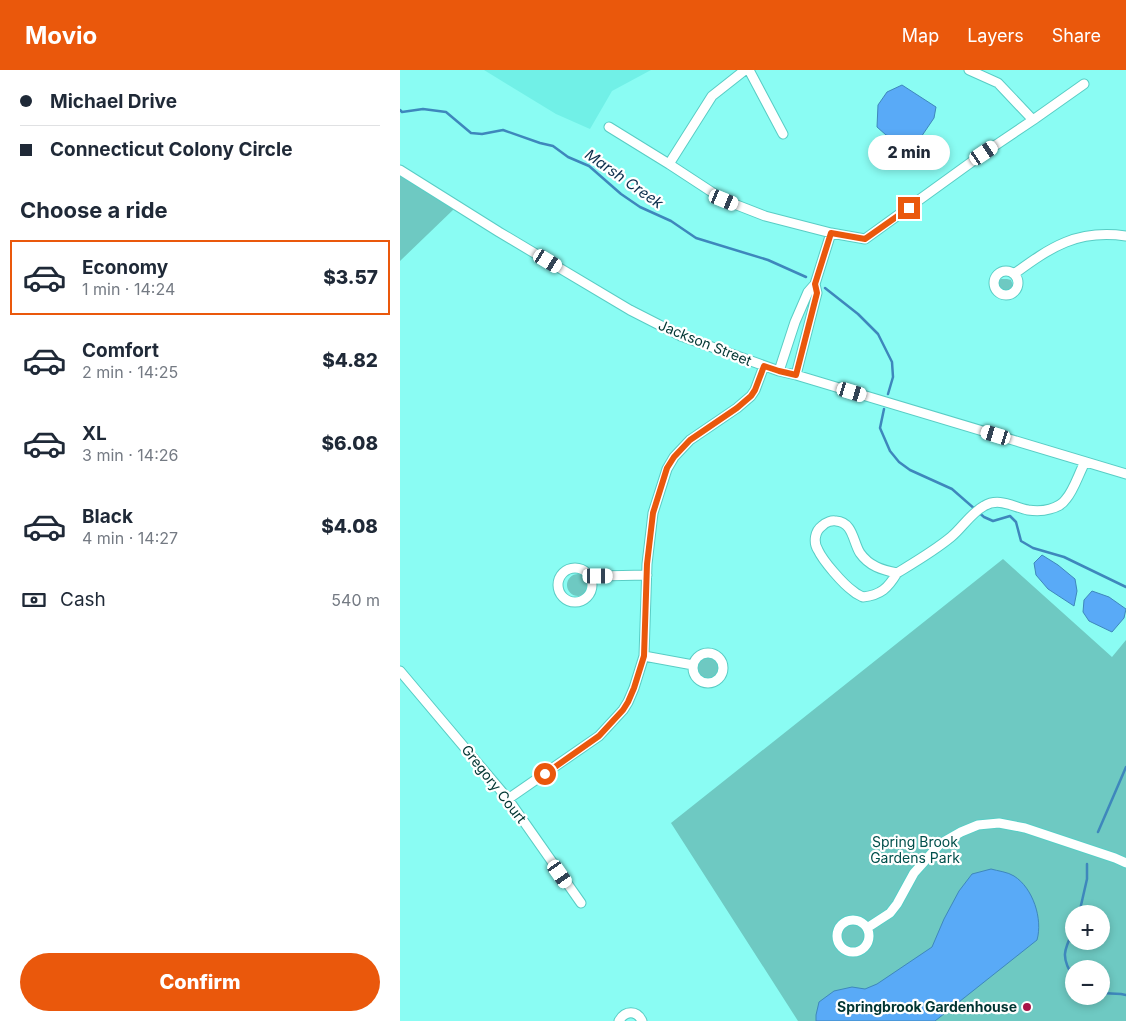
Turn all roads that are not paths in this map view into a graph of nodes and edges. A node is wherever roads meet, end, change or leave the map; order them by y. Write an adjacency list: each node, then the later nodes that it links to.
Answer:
1 (747, 70): 6 (street); 7 (street)
2 (969, 70): 4 (street)
3 (1084, 84): 4 (street)
4 (1033, 120): 9 (street)
5 (609, 127): 7 (street)
6 (783, 134)
7 (669, 164): 9 (street)
8 (400, 170): 13 (street, Jackson Street)
9 (831, 233): 12 (street)
10 (1126, 236): 11 (street)
11 (1014, 274)
12 (815, 284): 14 (street); 15 (street)
13 (764, 366): 14 (street, Jackson Street); 19 (street)
14 (779, 371): 15 (street, Jackson Street)
15 (796, 375): 16 (street, Jackson Street)
16 (1085, 462): 17 (street, Jackson Street); 18 (street)
17 (1126, 474)
18 (896, 573): 18 (street)
19 (647, 575): 20 (street); 21 (street)
20 (590, 579)
21 (644, 656): 22 (street); 24 (street)
22 (693, 665)
23 (400, 671): 24 (street, Gregory Court)
24 (508, 799): 26 (street, Gregory Court)
25 (1126, 863): 27 (street)
26 (581, 903)
27 (867, 928)
28 (620, 1021): 29 (street)
29 (642, 1021)

